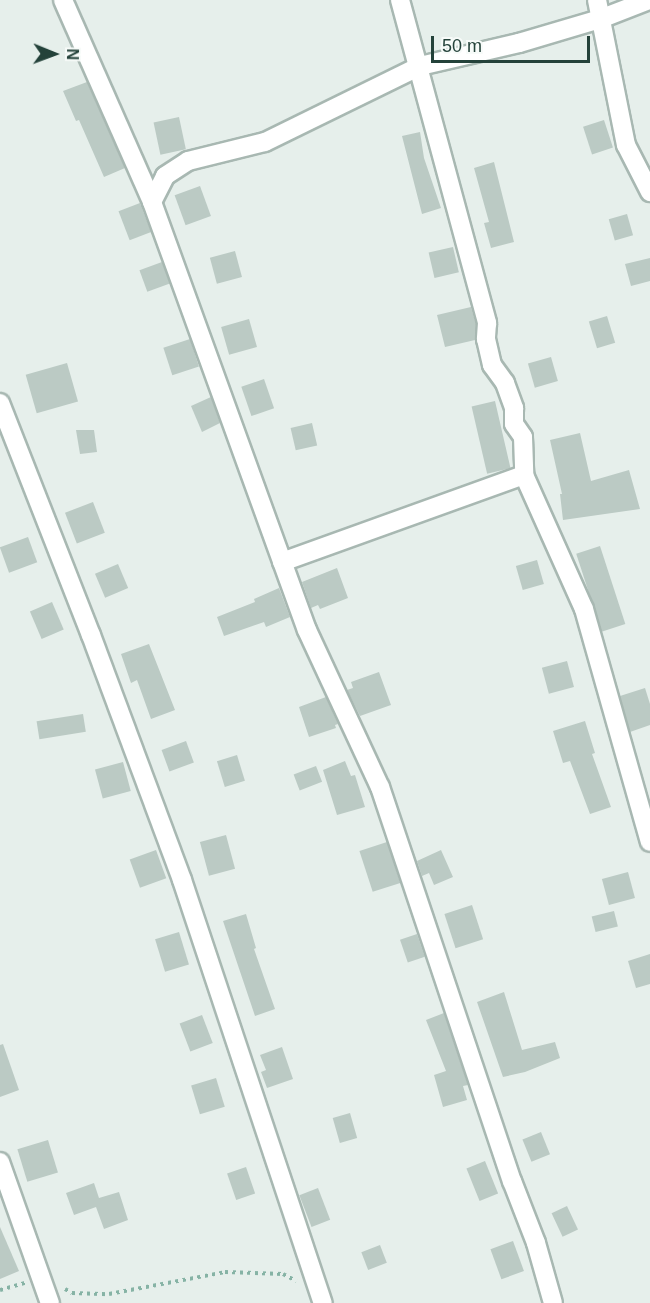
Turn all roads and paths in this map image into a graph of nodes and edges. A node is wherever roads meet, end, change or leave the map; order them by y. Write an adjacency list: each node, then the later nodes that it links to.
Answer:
1 (63, 0): 8 (street)
2 (400, 0): 6 (street)
3 (597, 0): 5 (street)
4 (649, 0): 5 (street)
5 (600, 19): 6 (street); 7 (street)
6 (420, 66): 8 (street); 10 (street)
7 (650, 192)
8 (152, 202): 11 (street)
9 (0, 403): 16 (street)
10 (524, 475): 11 (street); 12 (street)
11 (282, 562): 18 (street)
12 (650, 842)
13 (0, 1162): 14 (street)
14 (41, 1278): 15 (path); 16 (path); 17 (street)
15 (0, 1290)
16 (322, 1299)
17 (50, 1303)
18 (553, 1303)

